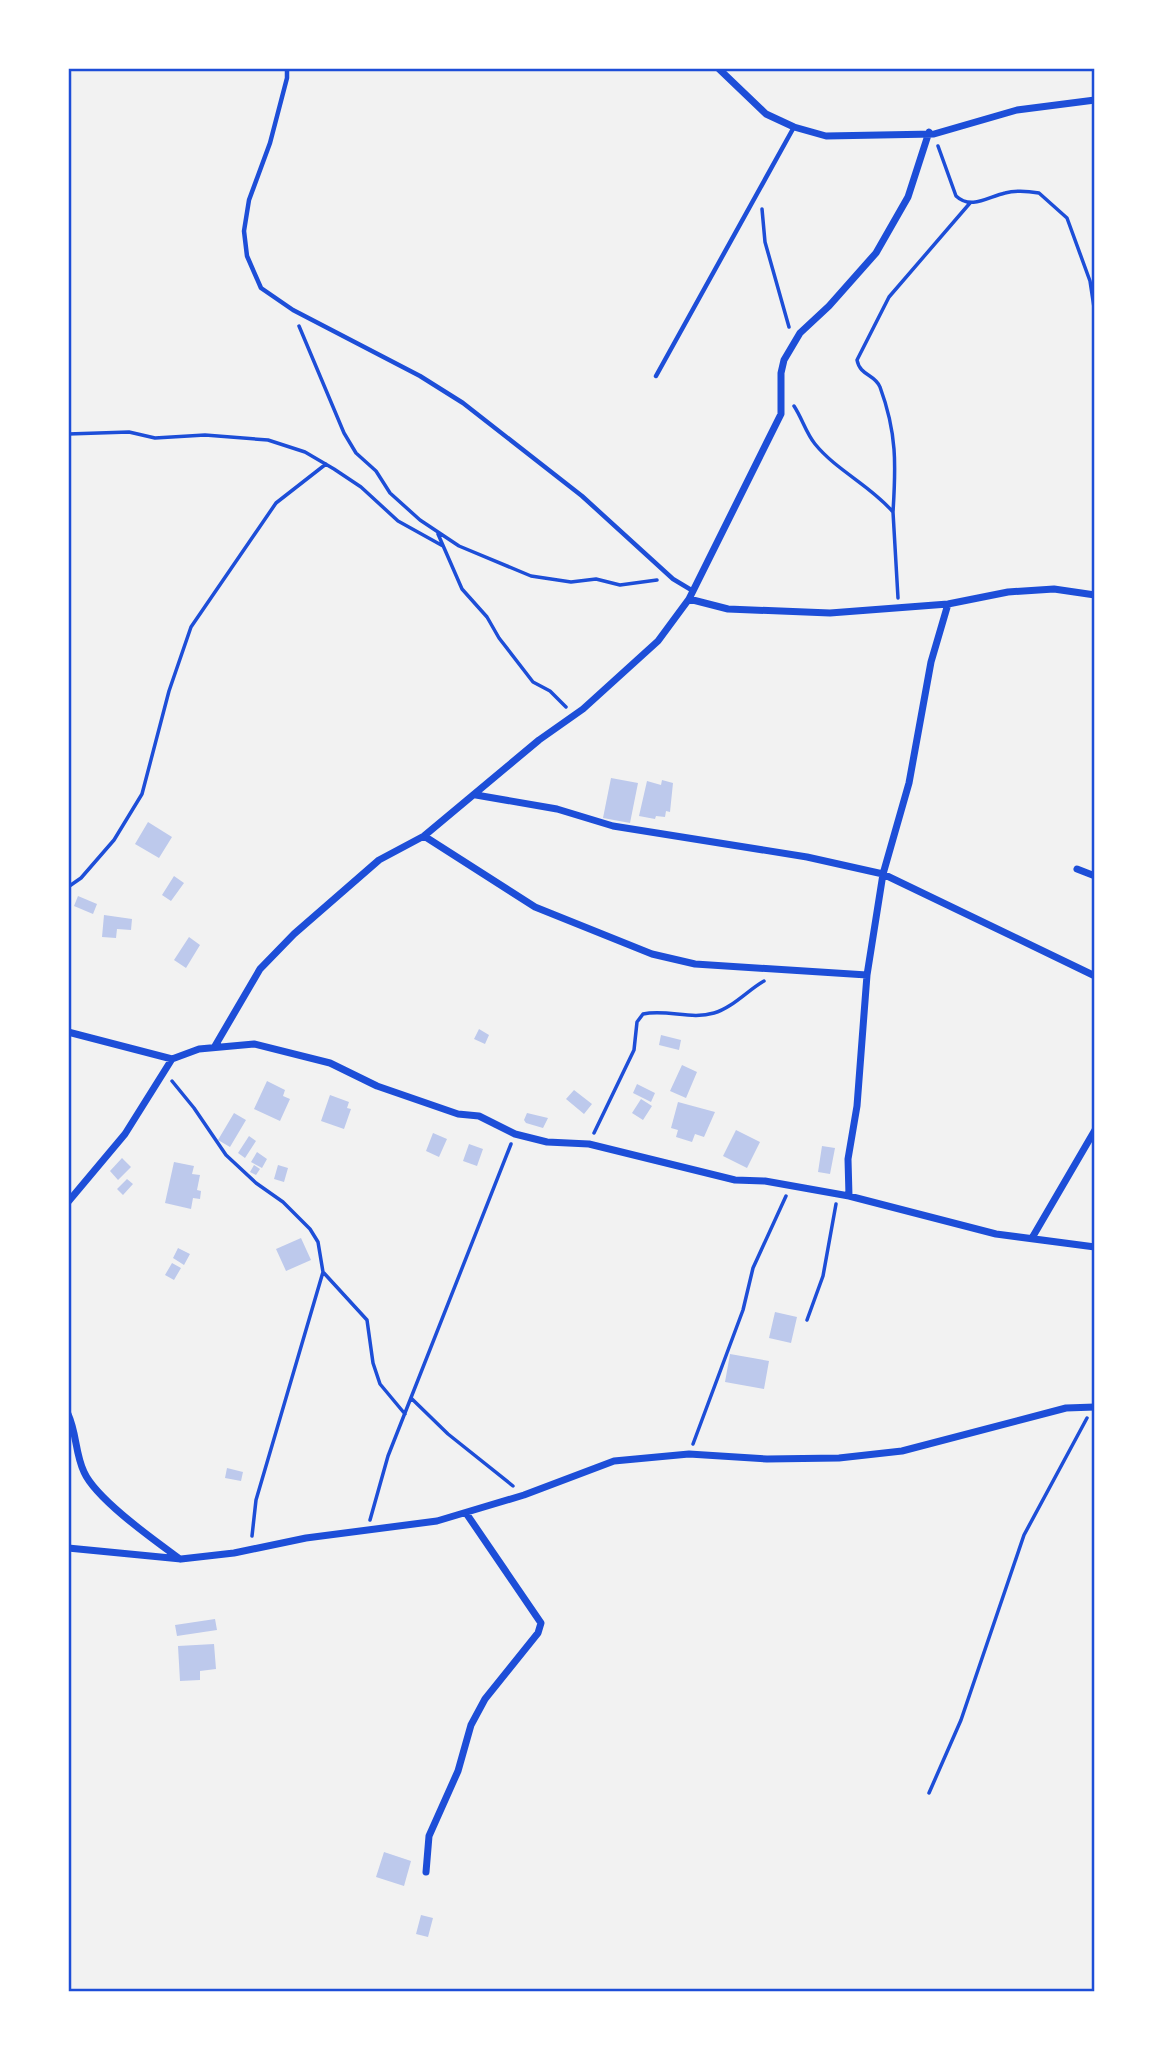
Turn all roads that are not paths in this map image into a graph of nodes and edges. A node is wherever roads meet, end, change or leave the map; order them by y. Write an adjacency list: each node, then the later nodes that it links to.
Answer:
1 (287, 68): 7 (lane)
2 (718, 68): 4 (street)
3 (1095, 100): 5 (street)
4 (794, 127): 5 (street); 6 (lane)
5 (932, 133): 7 (street)
6 (656, 376)
7 (691, 595): 9 (street); 10 (street)
8 (1095, 595): 9 (street)
9 (948, 604): 13 (street)
10 (476, 795): 11 (street); 13 (street)
11 (424, 836): 15 (street); 18 (street)
12 (1077, 869): 14 (street)
13 (883, 874): 15 (street); 16 (street)
14 (1095, 876)
15 (867, 975): 21 (street)
16 (1095, 976)
17 (68, 1031): 19 (street)
18 (215, 1046): 19 (street); 21 (street)
19 (172, 1059): 22 (street)
20 (1095, 1130): 23 (street)
21 (849, 1196): 23 (street)
22 (68, 1202)
23 (1032, 1238): 24 (street)
24 (1095, 1247)
25 (1094, 1407): 27 (street)
26 (68, 1415): 29 (street)
27 (466, 1513): 29 (street); 30 (street)
28 (68, 1548): 29 (street)
29 (181, 1559)
30 (426, 1872)

